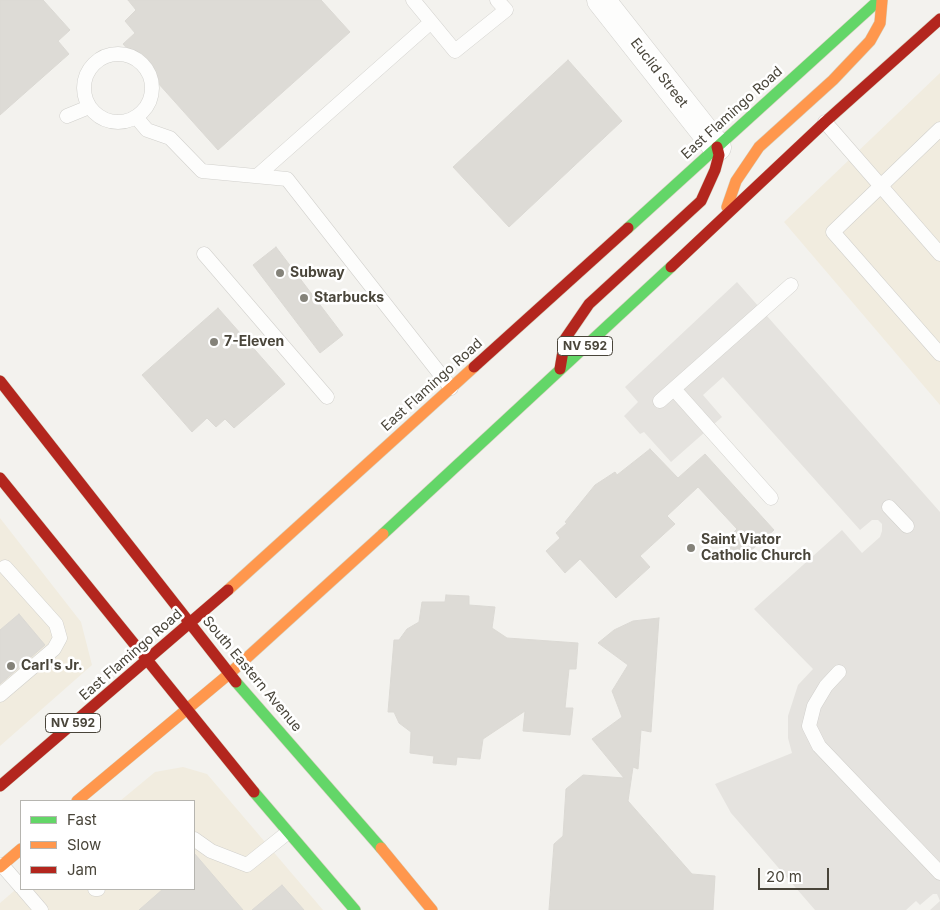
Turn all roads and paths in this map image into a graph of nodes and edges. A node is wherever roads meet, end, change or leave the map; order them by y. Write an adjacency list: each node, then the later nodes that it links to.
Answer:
1 (413, 0): 6 (lane)
2 (497, 0): 6 (lane)
3 (601, 0): 12 (street, Euclid Street)
4 (881, 0): 12 (main road, East Flamingo Road / NV 592); 15 (main road)
5 (940, 19): 10 (main road, NV 592)
6 (430, 23): 13 (lane)
7 (89, 108): 8 (lane); 9 (lane); 9 (lane)
8 (67, 116)
9 (136, 117): 13 (lane)
10 (825, 122): 14 (lane); 15 (main road, NV 592)
11 (940, 129): 14 (lane)
12 (717, 146): 20 (main road); 22 (main road, East Flamingo Road / NV 592)
13 (257, 176): 22 (lane)
14 (880, 185): 17 (lane); 19 (lane)
15 (725, 215): 20 (main road, NV 592)
16 (204, 254): 24 (lane)
17 (940, 254)
18 (791, 285): 23 (lane)
19 (940, 354)
20 (560, 370): 35 (main road, NV 592)
21 (0, 381): 32 (main road, South Eastern Avenue)
22 (451, 388): 32 (main road, East Flamingo Road / NV 592)
23 (674, 389): 25 (lane); 28 (lane)
24 (327, 397)
25 (660, 401)
26 (0, 478): 27 (main road)
27 (5, 493): 33 (main road)
28 (770, 498)
29 (889, 507): 30 (lane)
30 (907, 526)
31 (5, 567): 36 (lane)
32 (190, 624): 33 (main road, East Flamingo Road / NV 592); 35 (main road, South Eastern Avenue)
33 (146, 661): 37 (main road); 38 (main road, East Flamingo Road / NV 592)
34 (839, 672): 44 (lane)
35 (229, 674): 37 (main road, NV 592); 49 (main road, South Eastern Avenue)
36 (0, 694)
37 (186, 710): 39 (main road, NV 592); 40 (main road)
38 (0, 786)
39 (78, 800)
40 (287, 833): 41 (lane); 48 (main road)
41 (195, 840)
42 (20, 850): 43 (main road)
43 (1, 866): 45 (lane)
44 (940, 873)
45 (20, 886)
46 (24, 890): 47 (lane)
47 (41, 910)
48 (355, 910)
49 (432, 910)

